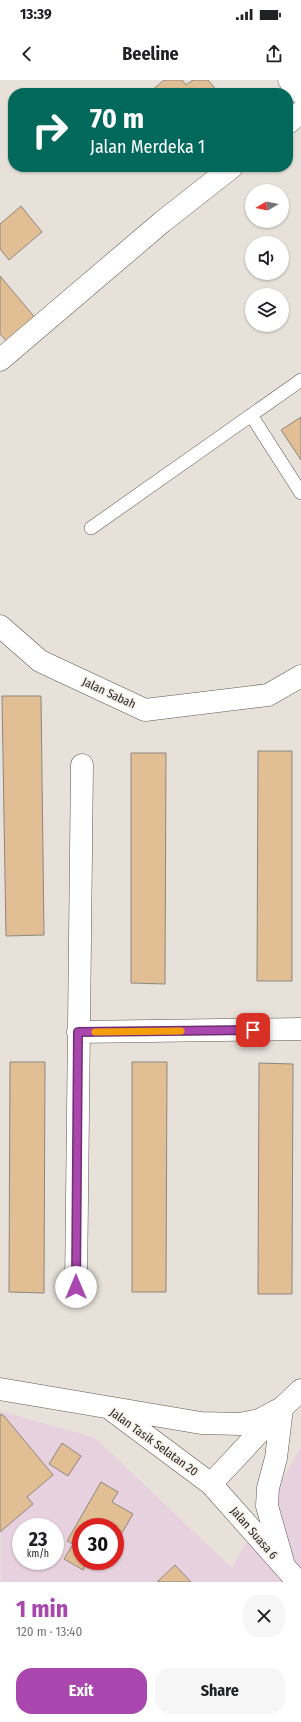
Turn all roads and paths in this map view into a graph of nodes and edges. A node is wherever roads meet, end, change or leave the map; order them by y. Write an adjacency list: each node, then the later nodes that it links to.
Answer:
1 (288, 80): 2 (street)
2 (301, 93)
3 (301, 112): 4 (street)
4 (293, 119)
5 (226, 172): 6 (street)
6 (0, 360)
7 (301, 380): 8 (lane)
8 (251, 415): 9 (lane); 10 (lane)
9 (301, 493)
10 (91, 528)
11 (0, 626): 12 (street, Jalan Sabah)
12 (301, 676)
13 (82, 765): 15 (street)
14 (301, 1029): 15 (street)
15 (78, 1032): 16 (street)
16 (76, 1287)
17 (0, 1389): 19 (street, Jalan Tasik Selatan 20)
18 (301, 1390): 20 (street)
19 (109, 1408): 20 (street); 21 (street, Jalan Tasik Selatan 20)
20 (282, 1408): 21 (street); 22 (street)
21 (211, 1484): 22 (street, Jalan Suasa 6)
22 (291, 1575)

